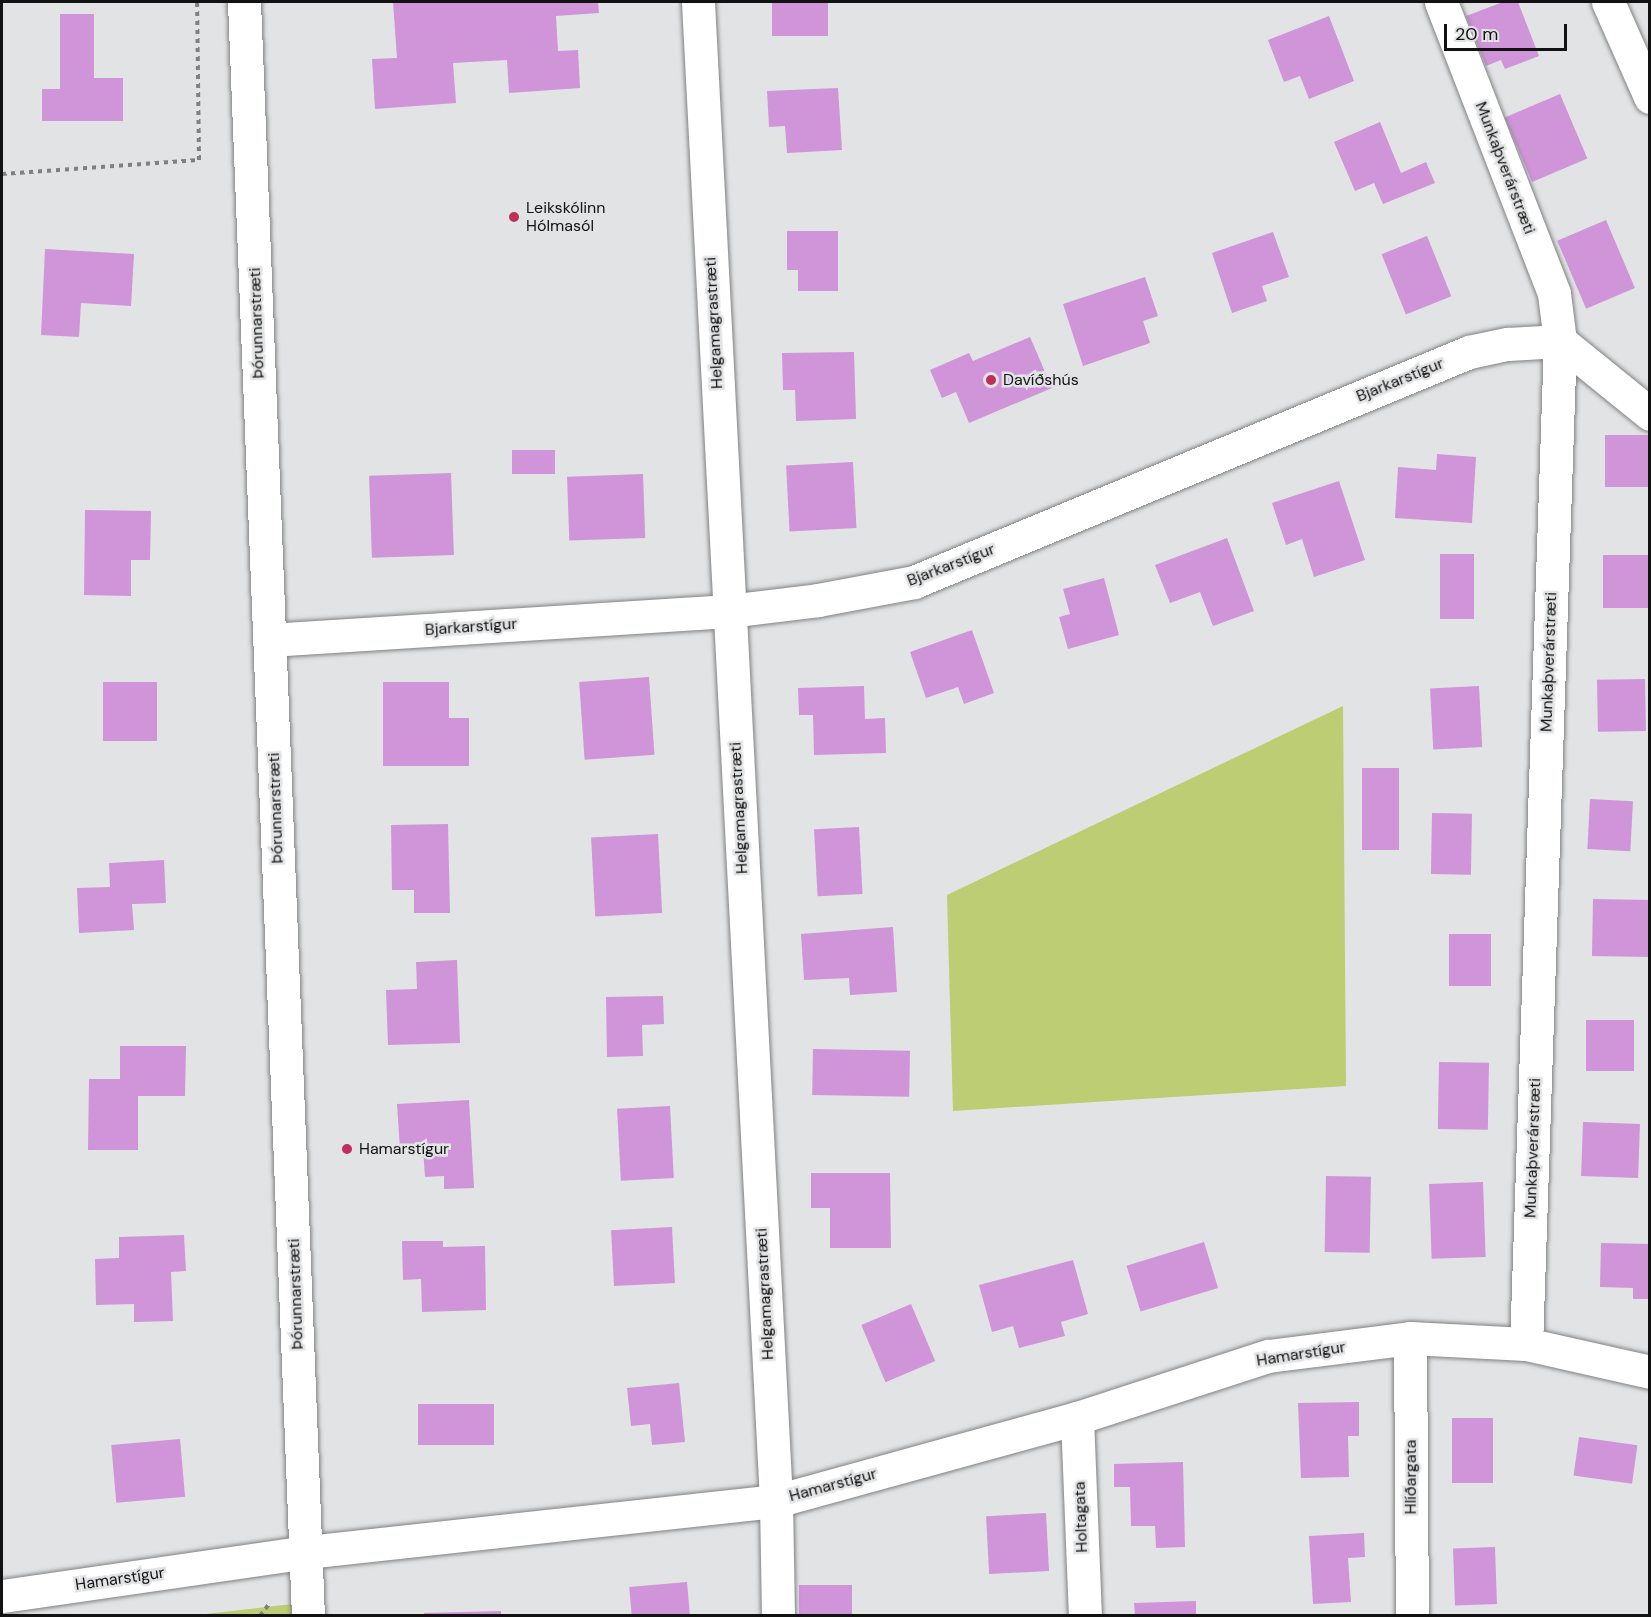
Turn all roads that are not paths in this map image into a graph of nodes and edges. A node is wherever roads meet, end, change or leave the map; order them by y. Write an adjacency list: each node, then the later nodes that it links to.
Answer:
1 (244, 2): 9 (street, Þórunnarstræti)
2 (698, 2): 8 (street, Helgamagrastræti)
3 (1441, 2): 6 (street, Munkaþverárstræti)
4 (1608, 2): 5 (street)
5 (1650, 97)
6 (1560, 341): 7 (street); 8 (street, Bjarkarstígur); 11 (street, Munkaþverárstræti)
7 (1650, 414)
8 (729, 611): 9 (street, Bjarkarstígur); 14 (street, Helgamagrastræti)
9 (269, 640): 15 (street, Þórunnarstræti)
10 (1410, 1338): 11 (street, Hamarstígur); 13 (street, Hamarstígur); 20 (street, Hlíðargata)
11 (1526, 1344): 12 (street, Hamarstígur)
12 (1650, 1372)
13 (1077, 1418): 14 (street, Hamarstígur); 19 (street, Holtagata)
14 (776, 1501): 15 (street, Hamarstígur); 18 (street, Helgamagrastræti)
15 (306, 1552): 16 (street, Hamarstígur); 17 (street, Þórunnarstræti)
16 (2, 1596)
17 (308, 1616)
18 (778, 1616)
19 (1085, 1616)
20 (1412, 1616)

